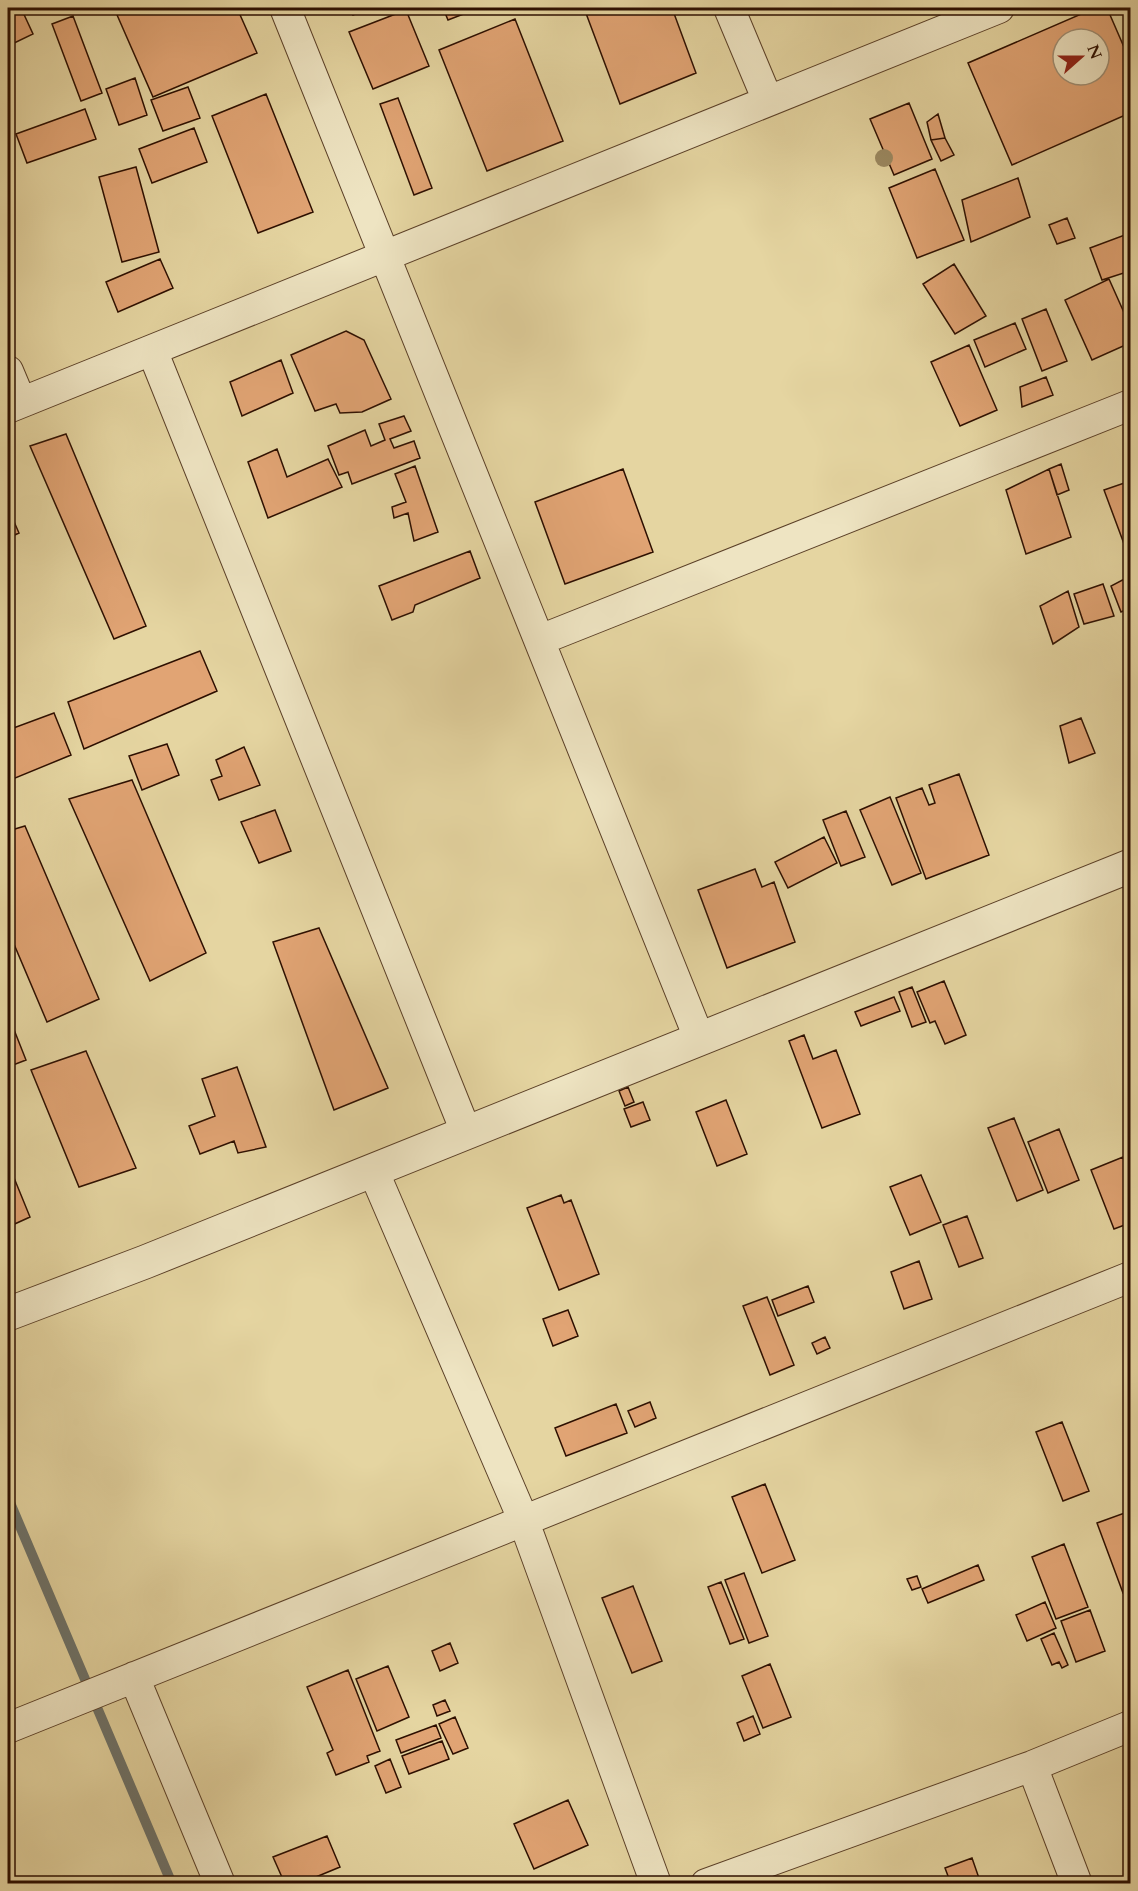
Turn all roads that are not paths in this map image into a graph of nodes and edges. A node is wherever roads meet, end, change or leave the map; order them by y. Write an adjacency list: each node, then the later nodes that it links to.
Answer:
1 (285, 8): 5 (street)
2 (729, 8): 4 (street)
3 (999, 8): 4 (street)
4 (768, 101): 5 (street)
5 (385, 256): 6 (street); 10 (street)
6 (152, 350): 8 (street); 13 (street)
7 (8, 371): 8 (street)
8 (14, 405)
9 (1131, 405): 10 (street)
10 (540, 640): 12 (street)
11 (1131, 866): 12 (street)
12 (699, 1038): 13 (street)
13 (466, 1132): 14 (street)
14 (373, 1170): 16 (street); 17 (street)
15 (1131, 1277): 17 (street)
16 (8, 1314)
17 (522, 1519): 18 (street); 23 (street)
18 (134, 1677): 20 (street); 22 (street)
19 (1131, 1726): 21 (street)
20 (8, 1728)
21 (1032, 1766): 24 (street); 25 (street)
22 (220, 1884)
23 (656, 1884)
24 (706, 1884)
25 (1077, 1884)

